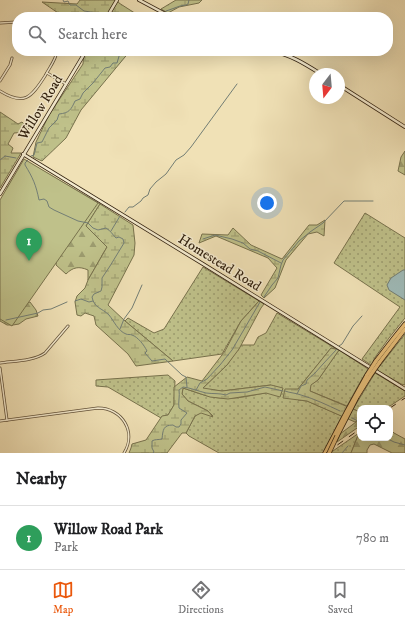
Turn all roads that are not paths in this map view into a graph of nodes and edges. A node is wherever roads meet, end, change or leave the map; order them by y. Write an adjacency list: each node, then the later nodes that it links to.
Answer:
1 (117, 0): 3 (street)
2 (139, 0): 4 (street)
3 (110, 12)
4 (161, 12)
5 (12, 22): 6 (street)
6 (0, 23)
7 (56, 56): 12 (street)
8 (83, 56): 14 (street, Willow Road)
9 (289, 56): 11 (street)
10 (12, 58): 13 (street)
11 (311, 68)
12 (47, 72): 14 (street); 16 (street)
13 (0, 81)
14 (66, 84): 18 (street, Willow Road)
15 (345, 89): 17 (street)
16 (0, 91)
17 (405, 127)
18 (23, 154): 19 (street, Willow Road); 27 (street, Homestead Road)
19 (0, 194)
20 (405, 324): 23 (highway)
21 (68, 326): 24 (street)
22 (405, 329): 23 (highway)
23 (378, 362): 26 (highway, bridge)
24 (0, 363)
25 (0, 368): 28 (street)
26 (369, 375): 31 (highway); 32 (highway, bridge)
27 (405, 389)
28 (7, 420): 29 (street); 30 (street)
29 (0, 421)
30 (124, 453)
31 (325, 453)
32 (329, 453)

